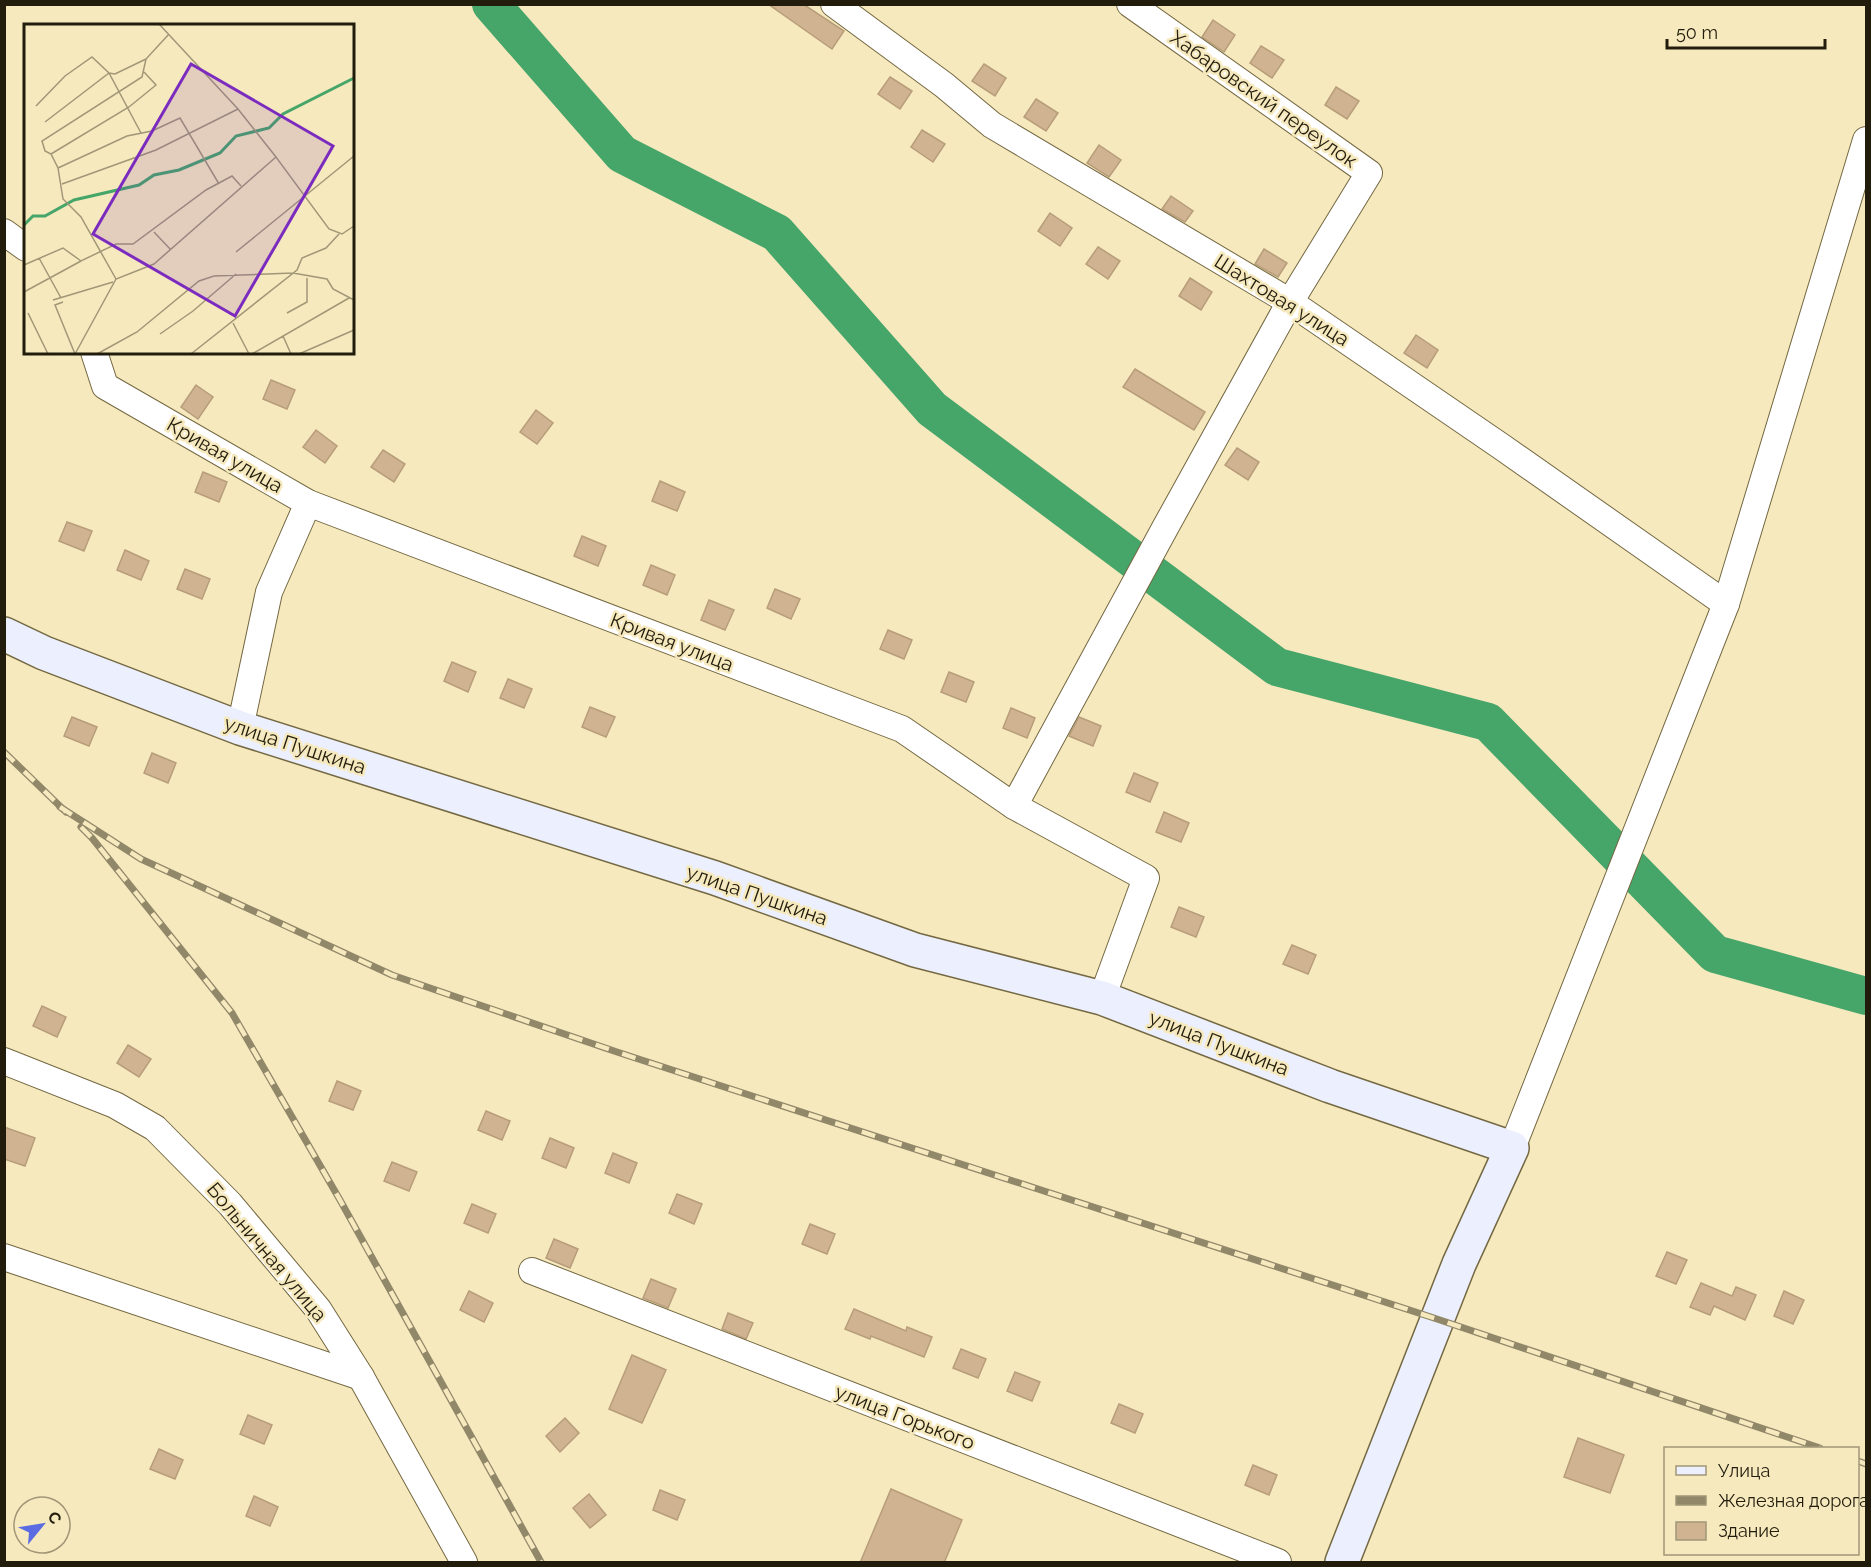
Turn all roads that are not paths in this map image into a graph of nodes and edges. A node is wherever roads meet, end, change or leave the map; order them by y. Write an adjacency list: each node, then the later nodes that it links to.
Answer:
1 (834, 4): 6 (street, Шахтовая улица)
2 (1130, 4): 6 (street, Хабаровский переулок)
3 (1866, 140): 9 (street)
4 (4, 232): 5 (street)
5 (24, 247)
6 (1290, 302): 9 (street, Шахтовая улица); 12 (street)
7 (94, 354): 8 (street, Кривая улица)
8 (308, 503): 11 (street); 12 (street, Кривая улица)
9 (1726, 604): 15 (street)
10 (4, 634): 11 (main road, улица Пушкина)
11 (240, 728): 13 (main road, улица Пушкина)
12 (1014, 806): 13 (street, Кривая улица)
13 (1102, 998): 15 (main road, улица Пушкина)
14 (4, 1061): 18 (street, Больничная улица)
15 (1512, 1148): 21 (main road)
16 (4, 1257): 18 (street)
17 (532, 1271): 20 (street, улица Горького)
18 (360, 1377): 19 (street, Больничная улица)
19 (464, 1563)
20 (1278, 1563)
21 (1342, 1563)

